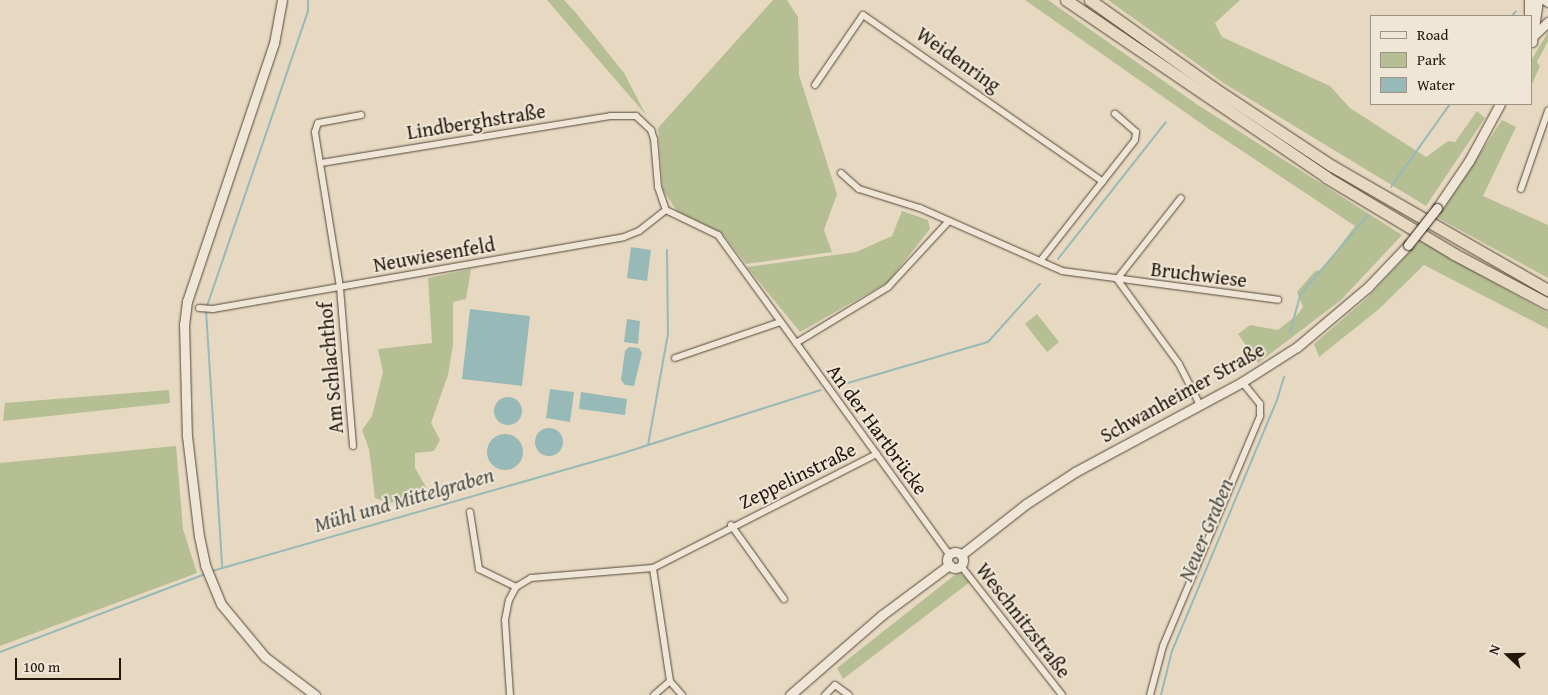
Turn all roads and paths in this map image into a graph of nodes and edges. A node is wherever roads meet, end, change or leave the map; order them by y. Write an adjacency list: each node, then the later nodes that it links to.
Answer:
1 (282, 0): 44 (main road)
2 (1066, 0): 25 (highway)
3 (1090, 0): 23 (highway)
4 (1534, 0): 5 (main road); 7 (main road)
5 (1529, 15)
6 (1548, 22): 7 (main road)
7 (1533, 38)
8 (815, 85): 15 (street, Weidenring)
9 (1499, 105): 30 (main road, Schwanheimer Straße, bridge)
10 (1548, 111): 16 (street)
11 (1115, 114): 15 (street)
12 (361, 115): 13 (street)
13 (321, 163): 18 (street, Lindberghstraße); 22 (street)
14 (841, 173): 19 (street)
15 (1103, 182): 20 (street)
16 (1520, 189)
17 (1181, 198): 21 (street)
18 (666, 210): 22 (street, Neuwiesenfeld); 27 (street, An der Hartbrücke)
19 (949, 221): 20 (street); 28 (street)
20 (1041, 260): 21 (street, Bruchwiese)
21 (1117, 279): 24 (street, Bruchwiese); 31 (street)
22 (340, 288): 26 (street, Neuwiesenfeld); 32 (street, Am Schlachthof)
23 (1548, 290)
24 (1278, 300)
25 (1548, 304)
26 (200, 308)
27 (780, 322): 28 (street, An der Hartbrücke); 29 (street)
28 (796, 343): 33 (street, An der Hartbrücke)
29 (675, 358)
30 (1242, 382): 31 (main road, Schwanheimer Straße); 52 (street)
31 (1200, 405): 37 (main road, Schwanheimer Straße)
32 (353, 446)
33 (877, 454): 35 (street, Zeppelinstraße); 36 (street, An der Hartbrücke)
34 (470, 512): 41 (street)
35 (731, 525): 40 (street, Zeppelinstraße); 42 (street, Zeppelinstraße)
36 (949, 554): 37 (main road); 38 (main road)
37 (961, 555): 39 (main road)
38 (949, 565): 39 (main road); 48 (main road)
39 (960, 566): 51 (street, Weschnitzstraße)
40 (652, 568): 41 (street); 43 (street)
41 (516, 587): 45 (street)
42 (784, 599)
43 (670, 681): 46 (street); 47 (street)
44 (315, 695)
45 (510, 695)
46 (654, 695)
47 (682, 695)
48 (790, 695)
49 (825, 695): 50 (street)
50 (849, 695)
51 (1062, 695)
52 (1150, 695)

